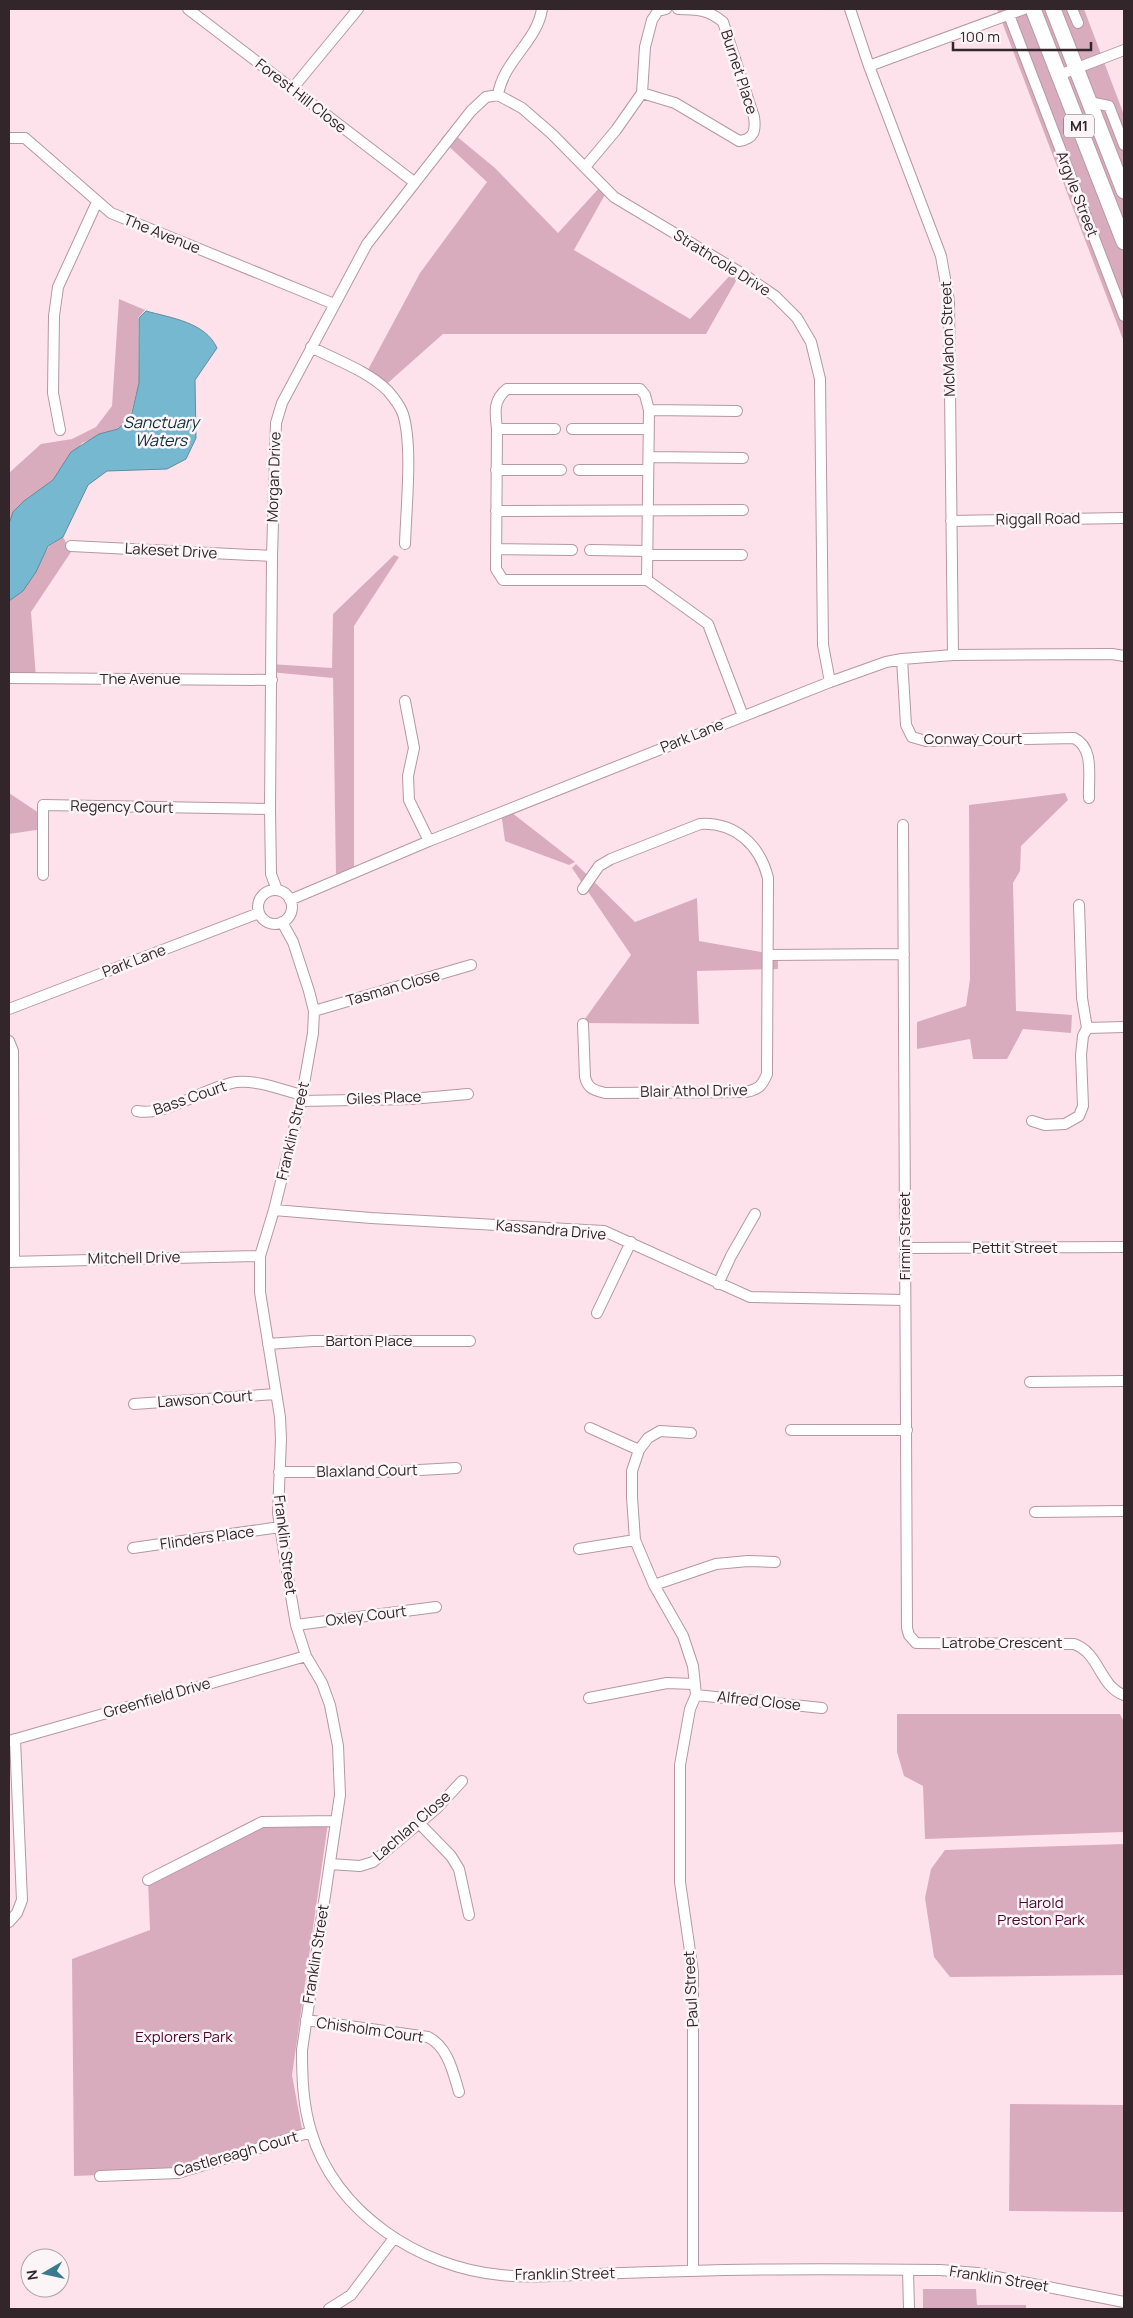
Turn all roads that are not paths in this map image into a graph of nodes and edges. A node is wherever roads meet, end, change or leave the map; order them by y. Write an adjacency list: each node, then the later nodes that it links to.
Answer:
1 (188, 9): 17 (street, Forest Hill Close)
2 (358, 9): 17 (street)
3 (542, 9): 19 (street)
4 (666, 9): 18 (street)
5 (678, 9): 18 (street, Burnet Place)
6 (850, 9): 14 (street, McMahon Street)
7 (1024, 9): 11 (street)
8 (1033, 9): 16 (highway, M1)
9 (1053, 9): 15 (highway, M1)
10 (1072, 9): 12 (street)
11 (1009, 15): 14 (street); 29 (street, Argyle Street)
12 (1078, 24)
13 (1124, 50): 15 (street)
14 (869, 66): 48 (street, McMahon Street)
15 (1076, 68): 16 (street); 20 (highway, M1)
16 (1059, 75): 27 (highway, M1)
17 (292, 88): 24 (street, Forest Hill Close)
18 (642, 93): 23 (street)
19 (498, 95): 23 (street, Strathcole Drive); 24 (street, Morgan Drive)
20 (1089, 102): 22 (street); 25 (highway, M1)
21 (9, 138): 26 (street, The Avenue)
22 (1124, 145)
23 (585, 167): 65 (street, Strathcole Drive)
24 (414, 182): 28 (street, Morgan Drive)
25 (1124, 191)
26 (97, 202): 28 (street, The Avenue); 36 (street)
27 (1124, 242)
28 (334, 304): 30 (street, Morgan Drive)
29 (1124, 316)
30 (312, 347): 49 (street); 56 (street, Morgan Drive)
31 (649, 410): 32 (street); 33 (street); 37 (street)
32 (737, 411)
33 (497, 429): 34 (street); 40 (street)
34 (555, 429)
35 (572, 429): 37 (street)
36 (60, 430)
37 (649, 430): 38 (street)
38 (649, 458): 39 (street); 43 (street)
39 (743, 458)
40 (496, 470): 41 (street); 45 (street)
41 (561, 470)
42 (579, 470): 43 (street)
43 (648, 470): 46 (street)
44 (743, 510): 46 (street)
45 (496, 511): 46 (street); 51 (street)
46 (647, 512): 54 (street)
47 (1124, 518): 48 (street, Riggall Road)
48 (951, 521): 60 (street, McMahon Street)
49 (405, 544)
50 (71, 546): 56 (street, Lakeset Drive)
51 (496, 549): 52 (street); 57 (street)
52 (572, 550)
53 (590, 550): 54 (street)
54 (647, 553): 55 (street); 57 (street)
55 (742, 555)
56 (272, 556): 64 (street, Morgan Drive)
57 (647, 580): 67 (street)
58 (1124, 652): 59 (street, Park Lane)
59 (1112, 654): 60 (street, Park Lane); 61 (street, Park Lane)
60 (954, 655): 62 (street, Park Lane)
61 (1124, 656)
62 (902, 659): 65 (street, Park Lane); 68 (street, Conway Court)
63 (9, 678): 64 (street, The Avenue)
64 (272, 680): 69 (street, Morgan Drive)
65 (830, 682): 67 (street, Park Lane)
66 (405, 701): 71 (street)
67 (743, 716): 71 (street, Park Lane)
68 (1088, 798)
69 (270, 809): 72 (street, Morgan Drive); 73 (street, Regency Court)
70 (903, 825): 81 (street, Firmin Street)
71 (429, 841): 77 (street, Park Lane)
72 (271, 874): 75 (street, Morgan Drive); 76 (street, Morgan Drive)
73 (43, 875)
74 (583, 889): 82 (street, Blair Athol Drive)
75 (277, 890): 76 (street); 77 (street)
76 (262, 897): 79 (street)
77 (290, 900): 80 (street)
78 (1079, 906): 88 (street)
79 (259, 913): 80 (street); 84 (street, Park Lane)
80 (282, 922): 85 (street, Franklin Street)
81 (904, 954): 82 (street); 99 (street, Firmin Street)
82 (768, 955): 86 (street, Blair Athol Drive)
83 (472, 965): 85 (street, Tasman Close)
84 (9, 1009)
85 (314, 1011): 91 (street, Franklin Street)
86 (584, 1024)
87 (1124, 1027): 88 (street)
88 (1087, 1028): 93 (street)
89 (9, 1041): 94 (street)
90 (468, 1094): 91 (street, Giles Place)
91 (301, 1098): 92 (street, Bass Court); 95 (street, Franklin Street)
92 (137, 1111)
93 (1032, 1121)
94 (11, 1149): 101 (street)
95 (274, 1210): 97 (street, Kassandra Drive); 100 (street, Franklin Street)
96 (755, 1214): 102 (street)
97 (631, 1242): 102 (street, Kassandra Drive); 104 (street)
98 (1124, 1247): 99 (street, Pettit Street)
99 (905, 1248): 103 (street, Firmin Street)
100 (260, 1256): 101 (street, Mitchell Drive); 106 (street, Franklin Street)
101 (12, 1262)
102 (718, 1284): 103 (street, Kassandra Drive)
103 (905, 1300): 113 (street, Firmin Street)
104 (597, 1313)
105 (470, 1341): 106 (street, Barton Place)
106 (268, 1344): 109 (street, Franklin Street)
107 (1124, 1381): 108 (street)
108 (1030, 1382)
109 (276, 1394): 110 (street, Lawson Court); 117 (street, Franklin Street)
110 (134, 1404)
111 (590, 1428): 115 (street)
112 (791, 1430): 113 (street)
113 (907, 1430): 128 (street, Firmin Street)
114 (690, 1433): 115 (street)
115 (639, 1450): 121 (street)
116 (456, 1468): 117 (street, Blaxland Court)
117 (279, 1472): 120 (street, Franklin Street)
118 (1035, 1512): 119 (street)
119 (1124, 1512)
120 (280, 1527): 122 (street, Flinders Place); 127 (street, Franklin Street)
121 (636, 1540): 123 (street); 125 (street)
122 (133, 1548)
123 (579, 1549)
124 (774, 1562): 125 (street)
125 (654, 1585): 130 (street)
126 (436, 1607): 127 (street, Oxley Court)
127 (296, 1625): 129 (street, Franklin Street)
128 (916, 1643): 132 (street, Latrobe Crescent)
129 (306, 1656): 135 (street, Greenfield Drive); 137 (street, Franklin Street)
130 (693, 1684): 131 (street); 133 (street)
131 (696, 1695): 134 (street, Alfred Close); 148 (street, Paul Street)
132 (1124, 1695)
133 (589, 1698)
134 (822, 1708)
135 (12, 1740): 142 (street)
136 (462, 1781): 138 (street, Lachlan Close)
137 (336, 1821): 139 (street, Franklin Street); 140 (street)
138 (419, 1823): 139 (street, Lachlan Close); 141 (street)
139 (330, 1864): 143 (street, Franklin Street)
140 (148, 1880)
141 (469, 1915)
142 (9, 1922)
143 (306, 2020): 144 (street, Chisholm Court); 145 (street, Franklin Street)
144 (459, 2092)
145 (311, 2132): 146 (street, Castlereagh Court); 147 (street, Franklin Street)
146 (100, 2176)
147 (394, 2238): 148 (street, Franklin Street); 151 (street)
148 (693, 2270): 149 (street, Franklin Street)
149 (908, 2270): 150 (street, Franklin Street); 152 (street)
150 (1124, 2302)
151 (329, 2309)
152 (909, 2309)

